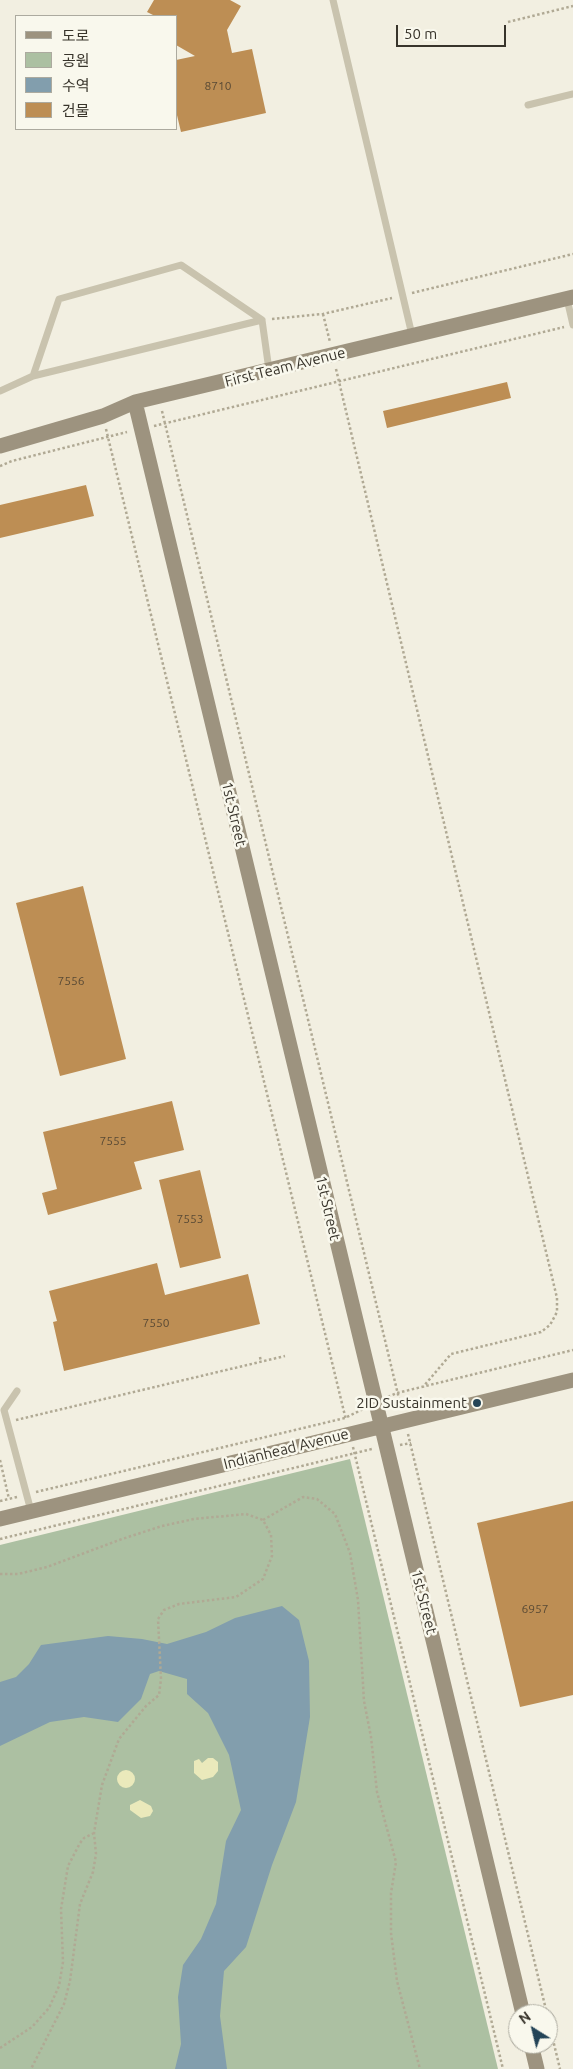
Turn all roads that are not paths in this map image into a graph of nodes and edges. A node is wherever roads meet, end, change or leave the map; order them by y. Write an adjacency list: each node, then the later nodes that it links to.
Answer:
1 (333, 0): 7 (lane)
2 (573, 94): 3 (lane)
3 (528, 105)
4 (570, 298): 6 (lane); 7 (main road, First Team Avenue)
5 (262, 320): 8 (lane); 9 (lane); 9 (lane)
6 (573, 325)
7 (412, 336): 8 (main road, First Team Avenue)
8 (269, 370): 11 (main road, First Team Avenue)
9 (33, 376): 10 (lane)
10 (0, 391)
11 (135, 402): 12 (main road, First Team Avenue); 15 (main road, 1st Street)
12 (0, 446)
13 (573, 1380): 15 (main road, Indianhead Avenue)
14 (17, 1390): 16 (lane)
15 (381, 1426): 16 (main road, Indianhead Avenue); 18 (main road, 1st Street)
16 (31, 1511): 17 (main road, Indianhead Avenue)
17 (0, 1519)
18 (522, 2004)
19 (533, 2054): 20 (main road)
20 (537, 2069)

